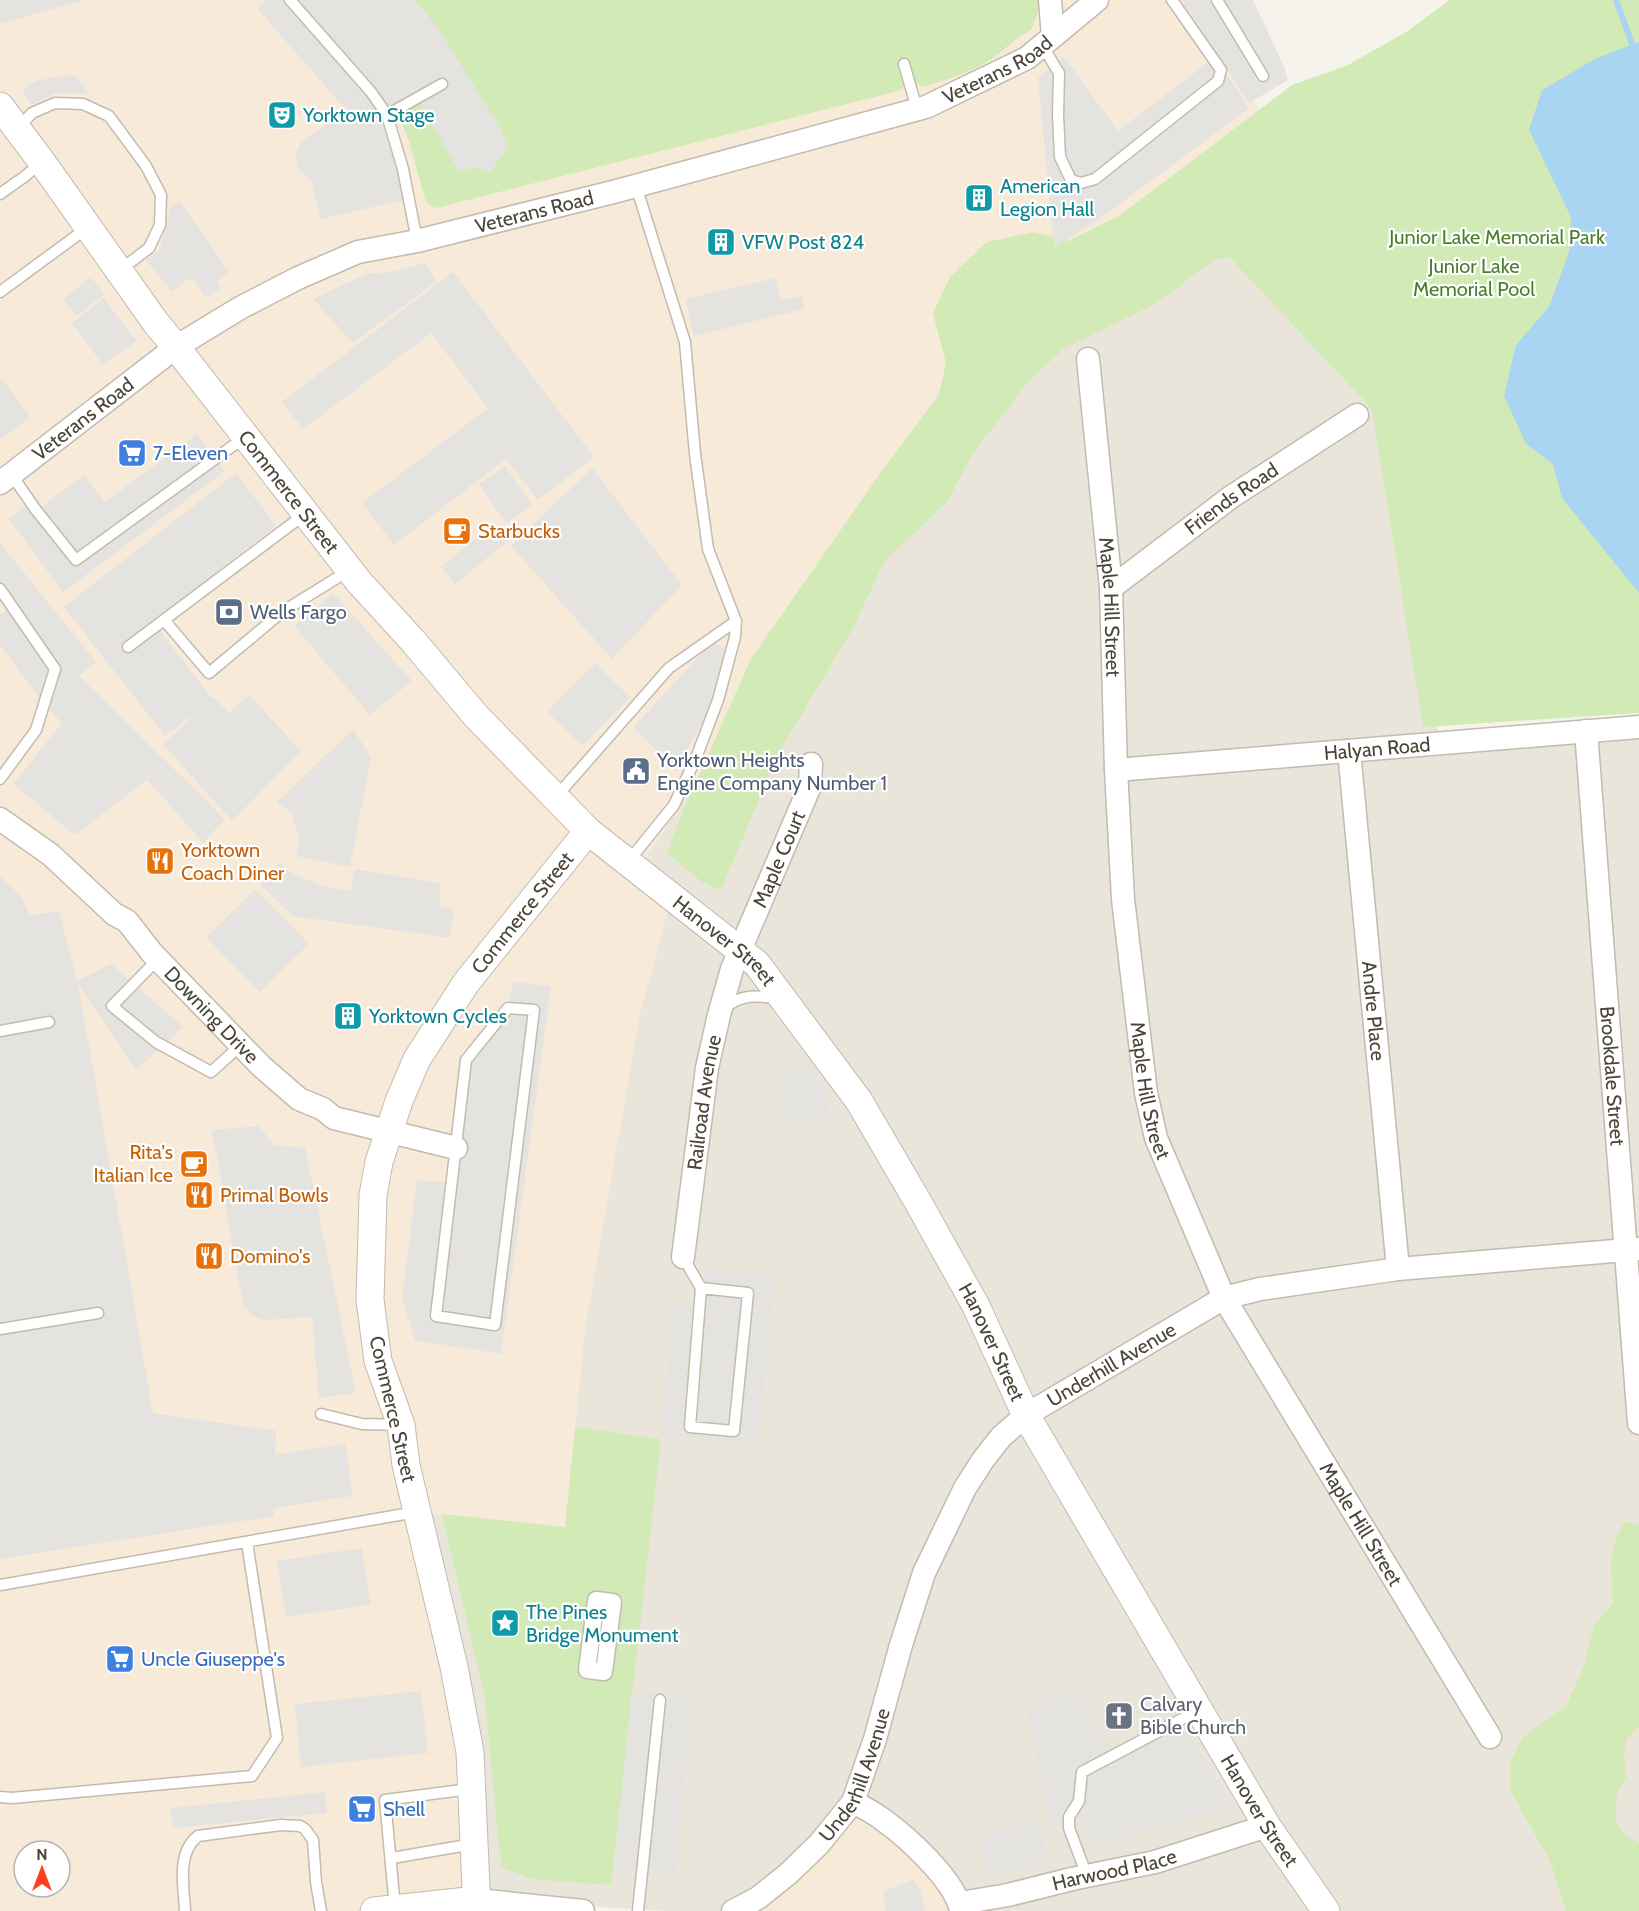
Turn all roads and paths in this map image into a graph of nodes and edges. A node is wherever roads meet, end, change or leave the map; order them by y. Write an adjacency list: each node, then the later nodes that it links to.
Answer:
1 (290, 0): 12 (lane)
2 (1050, 0): 6 (street)
3 (1097, 0): 6 (street, Veterans Road)
4 (1172, 0): 6 (lane)
5 (1217, 0): 8 (lane)
6 (1047, 40): 11 (street, Veterans Road)
7 (904, 64): 11 (lane)
8 (1263, 76)
9 (442, 84): 12 (lane)
10 (0, 106): 13 (street, Commerce Street)
11 (917, 110): 15 (street, Veterans Road)
12 (387, 115): 18 (lane)
13 (16, 129): 14 (street, Commerce Street); 19 (lane)
14 (42, 162): 16 (lane); 17 (street, Commerce Street)
15 (636, 186): 18 (street, Veterans Road); 31 (lane)
16 (0, 194)
17 (89, 227): 19 (street, Commerce Street); 20 (lane)
18 (417, 241): 21 (street, Veterans Road)
19 (120, 270): 21 (street, Commerce Street)
20 (0, 292)
21 (177, 347): 24 (street, Commerce Street); 25 (street, Veterans Road)
22 (1088, 359): 28 (street, Maple Hill Street)
23 (1357, 415): 28 (street, Friends Road)
24 (245, 437): 25 (lane); 26 (street, Commerce Street)
25 (6, 479)
26 (305, 513): 27 (street, Commerce Street); 30 (lane)
27 (349, 570): 30 (lane); 39 (street, Commerce Street)
28 (1111, 588): 37 (street, Maple Hill Street)
29 (0, 589): 38 (lane)
30 (164, 620): 32 (lane)
31 (735, 621): 39 (lane); 42 (lane)
32 (128, 647)
33 (1639, 727): 34 (street, Halyan Road)
34 (1586, 731): 35 (street, Halyan Road); 52 (street, Brookdale Street)
35 (1349, 751): 37 (street, Halyan Road); 54 (street, Andre Place)
36 (811, 764): 43 (street, Maple Court)
37 (1116, 770): 56 (street, Maple Hill Street)
38 (0, 779)
39 (555, 798): 41 (street, Commerce Street)
40 (0, 819): 44 (street, Downing Drive)
41 (588, 831): 42 (street, Hanover Street); 50 (street, Commerce Street)
42 (628, 862): 43 (street, Hanover Street)
43 (740, 951): 45 (street, Hanover Street); 46 (street, Railroad Avenue)
44 (158, 959): 49 (street, Downing Drive); 49 (lane)
45 (783, 1000): 46 (lane); 60 (street, Hanover Street)
46 (720, 1012): 53 (street, Railroad Avenue)
47 (49, 1022): 48 (lane)
48 (0, 1031)
49 (241, 1045): 50 (street, Downing Drive)
50 (389, 1131): 51 (street, Downing Drive); 62 (street, Commerce Street)
51 (456, 1148): 51 (lane)
52 (1633, 1250): 54 (street, Underhill Avenue); 61 (street, Brookdale Street)
53 (683, 1257): 55 (lane)
54 (1398, 1269): 56 (street, Underhill Avenue)
55 (700, 1288): 55 (lane)
56 (1224, 1298): 60 (street, Underhill Avenue); 68 (street, Maple Hill Street)
57 (98, 1313): 58 (lane)
58 (0, 1329)
59 (321, 1414): 62 (lane)
60 (1026, 1415): 67 (street, Hanover Street); 71 (street, Underhill Avenue)
61 (1639, 1423)
62 (401, 1425): 63 (street, Commerce Street)
63 (417, 1512): 64 (lane); 69 (street, Commerce Street)
64 (247, 1542): 65 (lane); 70 (lane)
65 (0, 1585)
66 (660, 1700): 83 (lane)
67 (1199, 1710): 72 (street, Hanover Street); 75 (lane)
68 (1490, 1737)
69 (471, 1789): 73 (street, Commerce Street); 74 (lane)
70 (0, 1797)
71 (853, 1802): 77 (street); 84 (street, Underhill Avenue)
72 (1267, 1826): 75 (street, Harwood Place); 85 (street, Hanover Street)
73 (473, 1844): 74 (lane); 76 (street, Commerce Street)
74 (392, 1858): 78 (lane)
75 (1087, 1876): 77 (street, Harwood Place)
76 (477, 1905): 78 (street); 81 (street)
77 (960, 1907)
78 (384, 1910)
79 (185, 1911): 80 (lane)
80 (321, 1911)
81 (572, 1911): 82 (street)
82 (583, 1911)
83 (638, 1911)
84 (733, 1911)
85 (1326, 1911)

